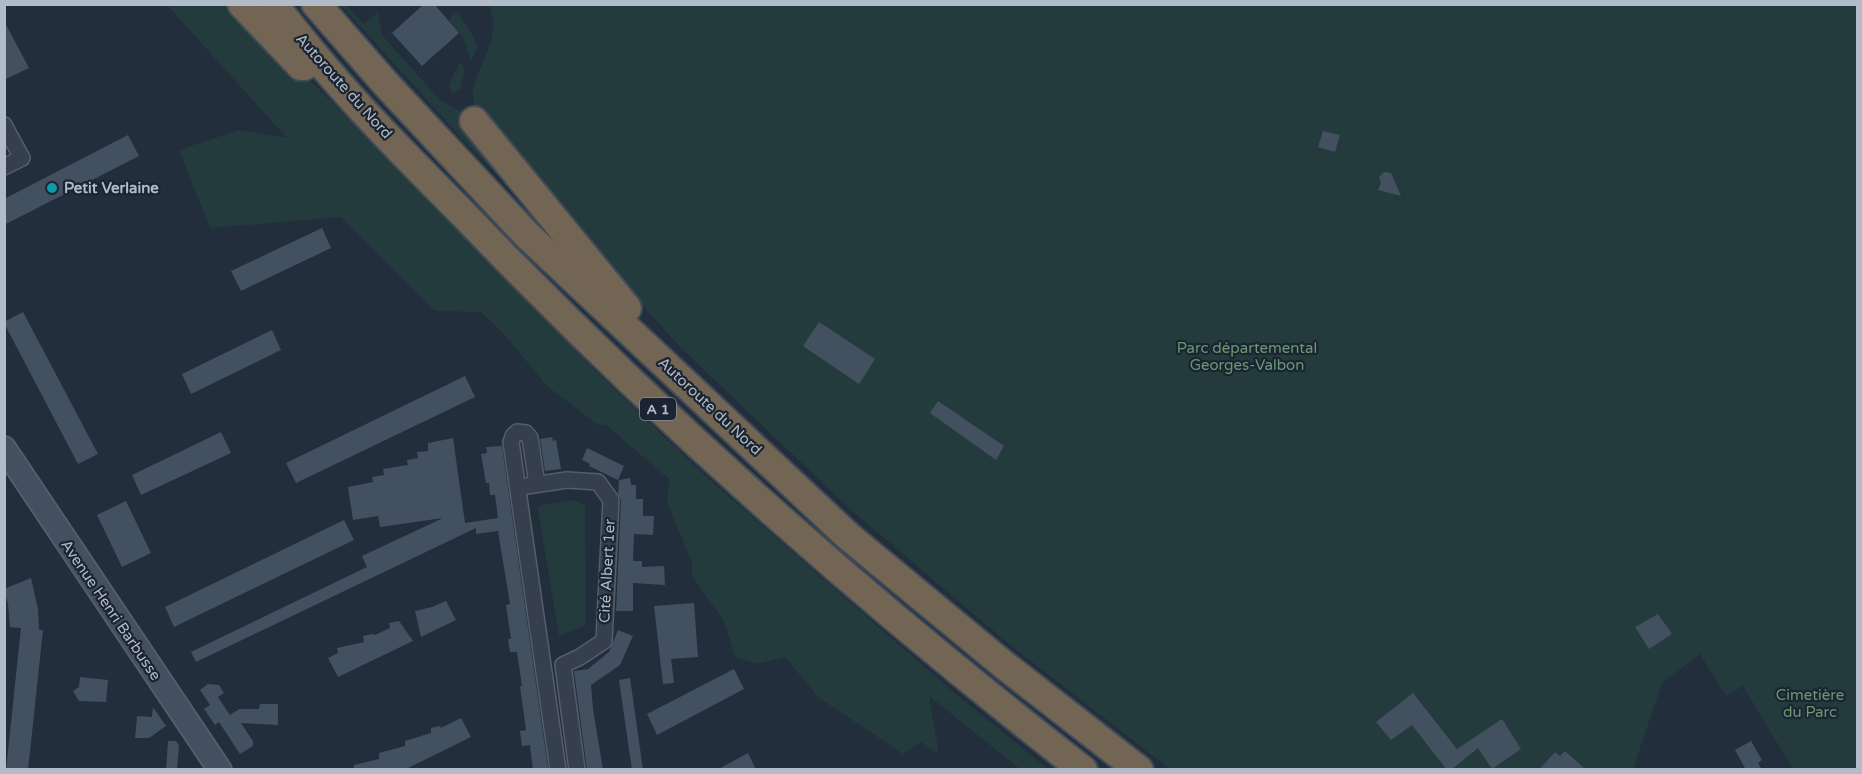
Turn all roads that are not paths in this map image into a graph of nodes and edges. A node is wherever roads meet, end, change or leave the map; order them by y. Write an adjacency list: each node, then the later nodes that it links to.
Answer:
1 (242, 4): 4 (highway)
2 (273, 4): 4 (highway, Autoroute du Nord / A 1)
3 (316, 4): 8 (highway, Autoroute du Nord / A 1)
4 (327, 70): 17 (highway, Autoroute du Nord / A 1)
5 (474, 120): 8 (highway)
6 (4, 125): 7 (street)
7 (4, 167)
8 (670, 368): 18 (highway, Autoroute du Nord / A 1)
9 (4, 448): 14 (main road, Avenue Henri Barbusse)
10 (537, 484): 11 (street, Cité Albert 1er); 11 (street); 13 (street, Cité Albert 1er)
11 (519, 487): 12 (street)
12 (542, 657): 13 (street); 15 (street)
13 (563, 665): 16 (street)
14 (220, 770)
15 (558, 770)
16 (577, 770)
17 (1083, 770)
18 (1139, 770)

